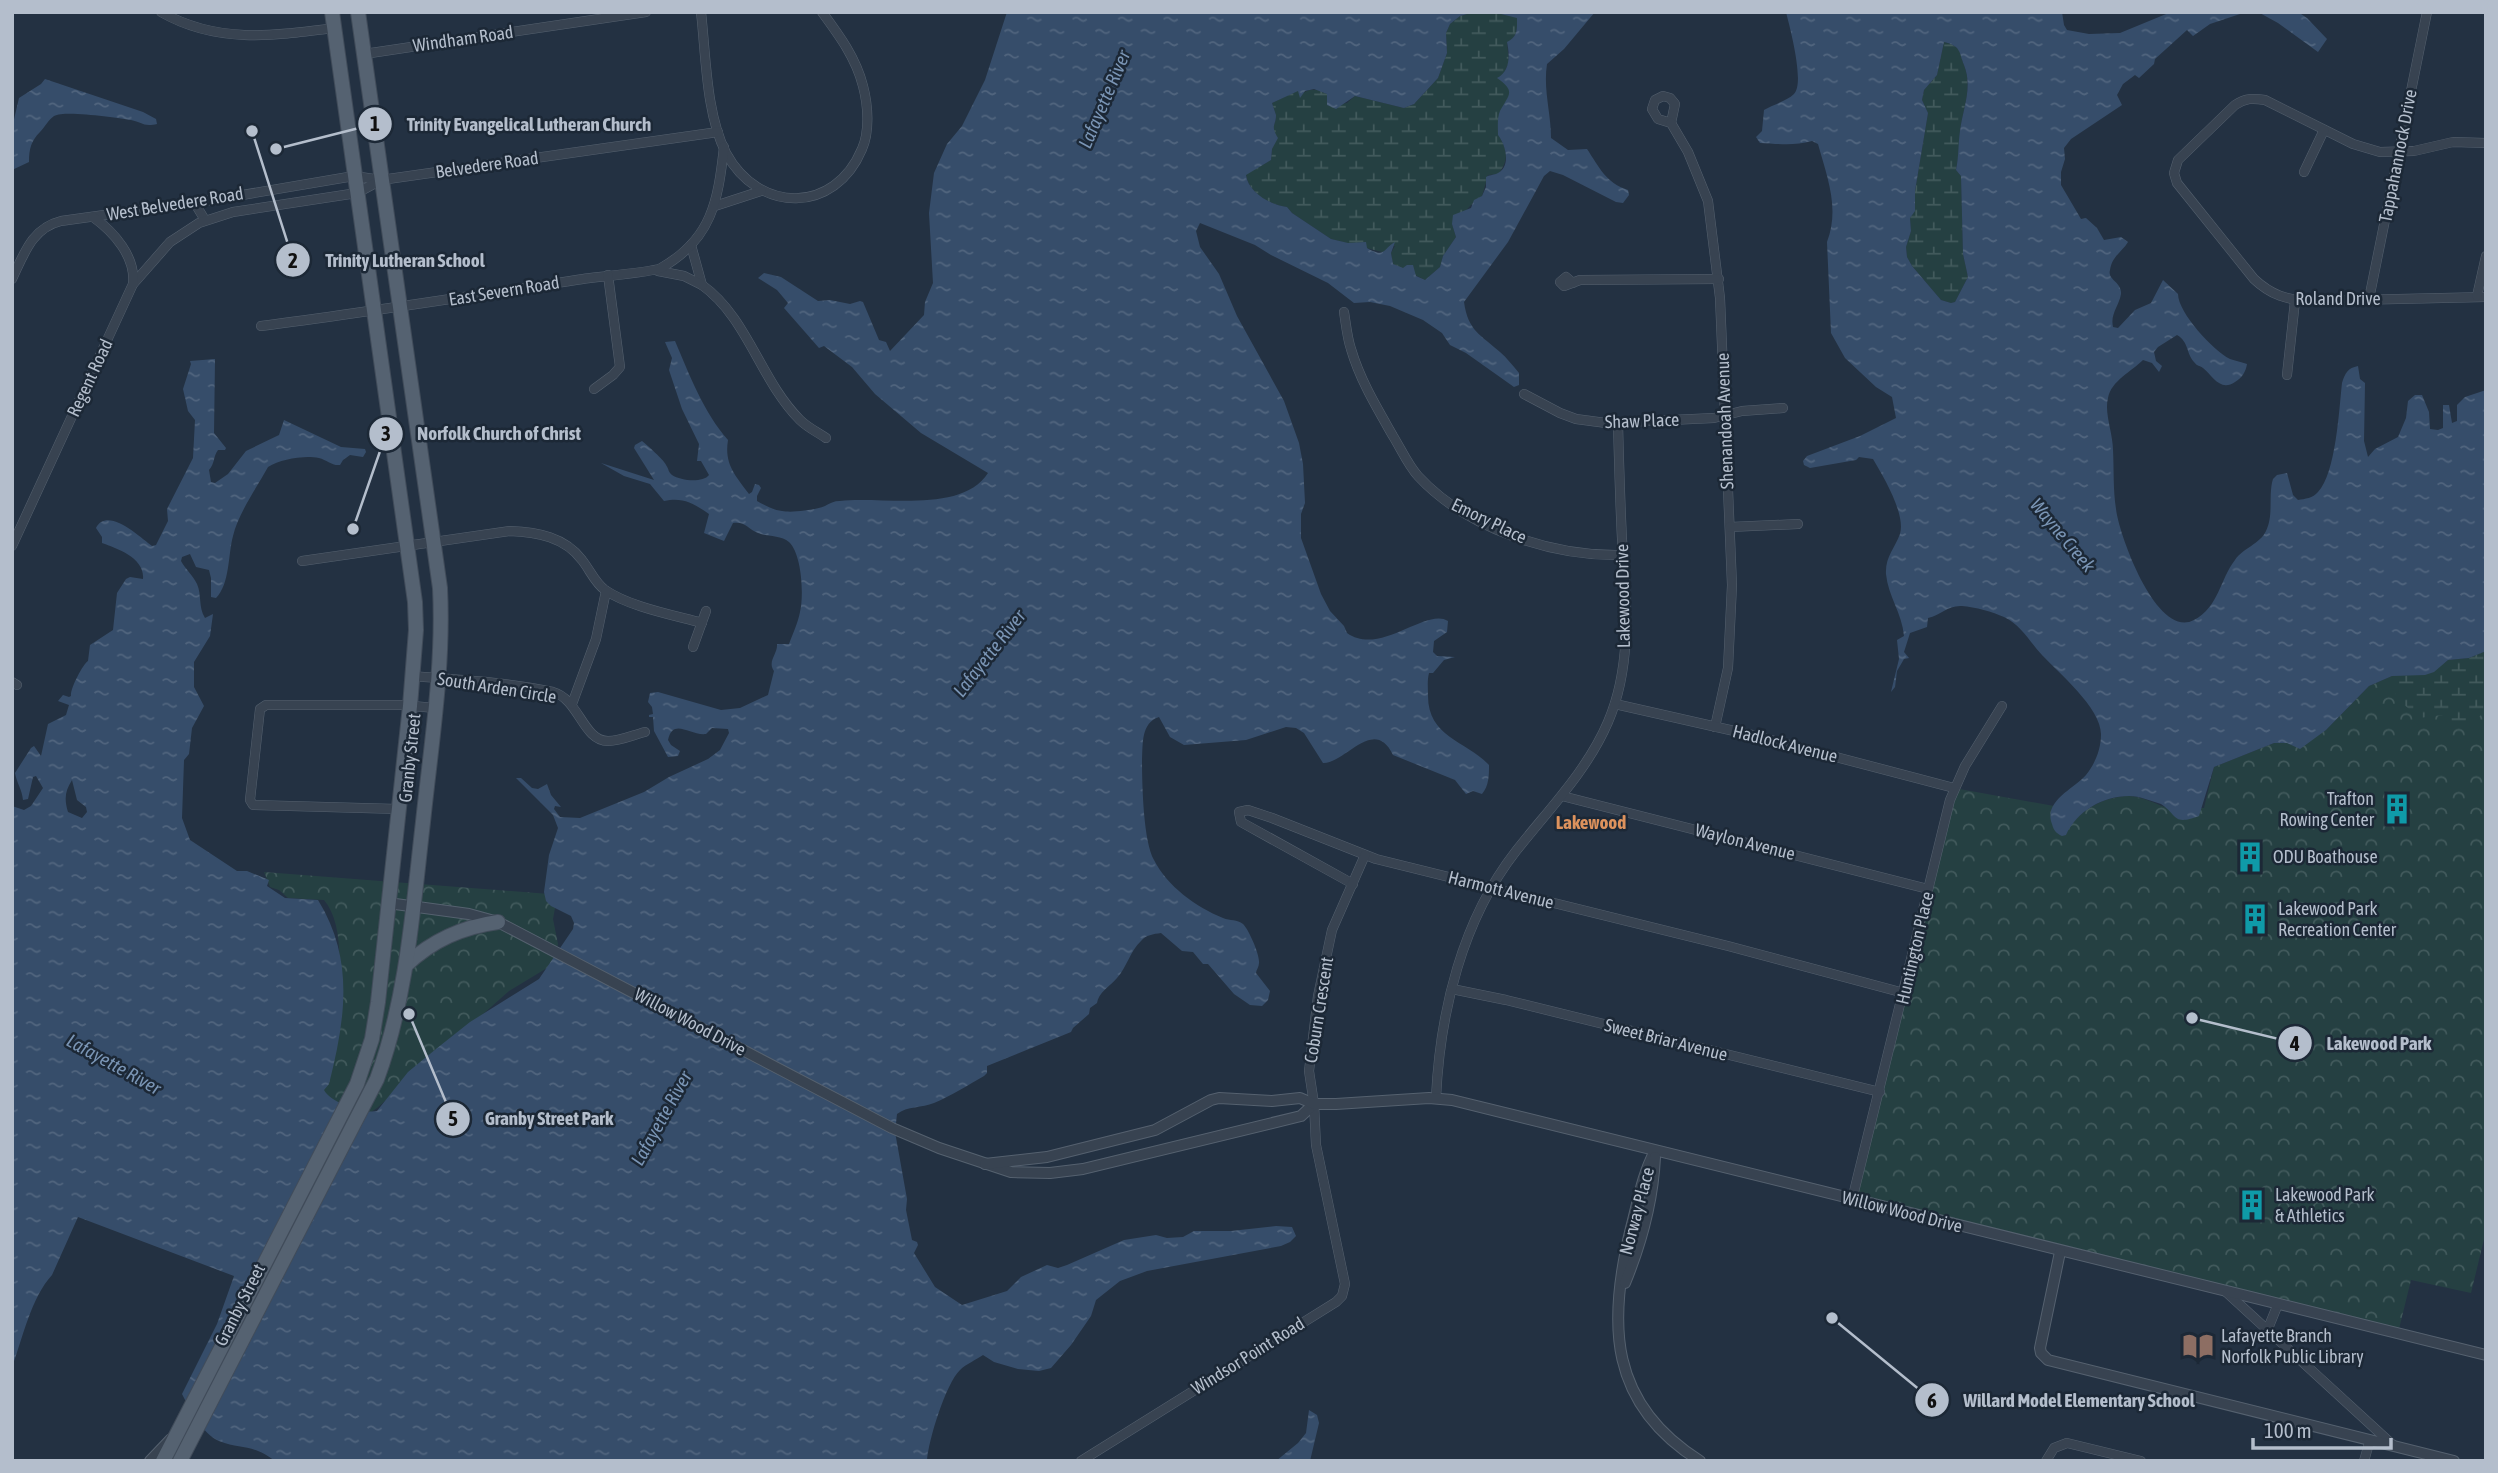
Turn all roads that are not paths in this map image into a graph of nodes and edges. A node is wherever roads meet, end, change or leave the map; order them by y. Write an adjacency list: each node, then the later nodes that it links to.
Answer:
1 (161, 12): 8 (street)
2 (332, 12): 8 (main road, Granby Street)
3 (358, 12): 9 (main road, Granby Street)
4 (646, 12): 10 (street, Windham Road)
5 (701, 12): 13 (street)
6 (822, 12): 20 (street)
7 (2427, 12): 16 (street, Tappahannock Drive)
8 (335, 35): 9 (main road); 18 (main road, Granby Street)
9 (361, 37): 10 (main road, Granby Street)
10 (364, 54): 19 (main road, Granby Street)
11 (1671, 123): 31 (street, Shenandoah Avenue)
12 (2324, 130): 16 (street); 17 (street); 37 (street, Roland Drive)
13 (718, 132): 15 (street); 19 (street, Belvedere Road)
14 (2486, 143): 16 (street)
15 (723, 147): 20 (street); 23 (street)
16 (2399, 153): 36 (street, Tappahannock Drive)
17 (2304, 172)
18 (355, 176): 19 (street, West Belvedere Road); 21 (main road, Granby Street); 22 (street, West Belvedere Road)
19 (381, 180): 21 (street, West Belvedere Road); 38 (main road, Granby Street)
20 (761, 191): 23 (street)
21 (357, 194): 25 (street, West Belvedere Road); 39 (main road, Granby Street)
22 (194, 202): 24 (street, West Belvedere Road); 25 (street)
23 (715, 206): 26 (street)
24 (93, 217): 30 (street, West Belvedere Road); 33 (street)
25 (205, 220): 33 (street, West Belvedere Road)
26 (691, 245): 28 (street); 34 (street)
27 (2486, 256): 35 (street)
28 (658, 271): 29 (street, East Severn Road); 34 (street, East Severn Road)
29 (608, 275): 38 (street, East Severn Road); 43 (street)
30 (12, 278)
31 (1718, 279): 32 (street); 46 (street, Shenandoah Avenue)
32 (1573, 283)
33 (133, 284): 52 (street, Regent Road)
34 (702, 285): 48 (street, East Severn Road)
35 (2482, 297): 36 (street, Roland Drive)
36 (2369, 299): 37 (street, Roland Drive)
37 (2295, 301): 42 (street)
38 (400, 308): 39 (street, East Severn Road); 51 (main road, Granby Street)
39 (374, 310): 41 (street, East Severn Road); 53 (main road, Granby Street)
40 (1344, 312): 54 (street, Emory Place)
41 (261, 326)
42 (2287, 375)
43 (594, 389)
44 (1524, 394): 47 (street, Shaw Place)
45 (1783, 408): 46 (street, Shaw Place)
46 (1725, 415): 47 (street, Shaw Place); 50 (street, Shenandoah Avenue)
47 (1618, 423): 54 (street, Lakewood Drive)
48 (826, 438)
49 (1798, 524): 50 (street)
50 (1730, 527): 67 (street, Shenandoah Avenue)
51 (433, 542): 53 (street); 56 (street); 61 (main road, Granby Street)
52 (12, 546)
53 (408, 546): 55 (street); 60 (main road, Granby Street)
54 (1623, 555): 63 (street, Lakewood Drive)
55 (302, 561)
56 (606, 591): 58 (street); 62 (street)
57 (706, 611): 58 (street)
58 (702, 624): 59 (street)
59 (694, 647)
60 (412, 676): 61 (street, South Arden Circle); 64 (main road, Granby Street)
61 (439, 678): 62 (street, South Arden Circle); 66 (main road, Granby Street)
62 (572, 704): 68 (street, South Arden Circle)
63 (1615, 704): 67 (street, Hadlock Avenue); 70 (street, Lakewood Drive)
64 (410, 706): 66 (street); 71 (main road, Granby Street); 71 (street)
65 (2001, 706): 69 (street, Huntington Place)
66 (435, 708): 77 (main road, Granby Street)
67 (1715, 727): 69 (street, Hadlock Avenue)
68 (645, 732)
69 (1954, 788): 75 (street, Huntington Place)
70 (1562, 796): 74 (street, Lakewood Drive); 75 (street, Waylon Avenue)
71 (398, 809): 76 (main road, Granby Street)
72 (1365, 855): 73 (street, Coburn Crescent); 73 (street, Harmott Avenue); 74 (street, Harmott Avenue)
73 (1353, 884): 84 (street, Coburn Crescent)
74 (1492, 887): 80 (street, Lakewood Drive); 81 (street, Harmott Avenue)
75 (1928, 889): 81 (street, Huntington Place)
76 (388, 903): 77 (street, Willow Wood Drive); 94 (main road, Granby Street)
77 (413, 906): 78 (street, Willow Wood Drive); 79 (main road, Granby Street)
78 (498, 922): 79 (main road); 86 (street, Willow Wood Drive)
79 (406, 965): 94 (main road, Granby Street)
80 (1452, 989): 82 (street, Sweet Briar Avenue); 83 (street, Lakewood Drive)
81 (1904, 993): 82 (street, Huntington Place)
82 (1880, 1092): 87 (street, Huntington Place)
83 (1436, 1098): 84 (street, Willow Wood Drive); 85 (street, Willow Wood Drive)
84 (1314, 1104): 86 (street, Willow Wood Drive); 86 (street, Willow Wood Drive); 88 (street, Coburn Crescent)
85 (1655, 1151): 87 (street, Willow Wood Drive); 101 (street, Norway Place)
86 (985, 1164)
87 (1852, 1200): 89 (street, Willow Wood Drive)
88 (1332, 1212): 100 (street, Windsor Point Road)
89 (2060, 1251): 90 (street, Willow Wood Drive); 95 (street)
90 (2225, 1292): 91 (street, Willow Wood Drive); 92 (street)
91 (2278, 1304): 92 (street); 93 (street, Willow Wood Drive)
92 (2267, 1331): 96 (street)
93 (2486, 1355)
94 (185, 1435): 97 (street); 98 (main road, Granby Street); 99 (main road, Granby Street)
95 (2370, 1440): 96 (street); 104 (street)
96 (2394, 1446): 105 (street)
97 (150, 1461)
98 (163, 1461)
99 (180, 1461)
100 (1080, 1461)
101 (1700, 1461)
102 (2046, 1461): 103 (street)
103 (2141, 1461)
104 (2364, 1461)
105 (2454, 1461)

